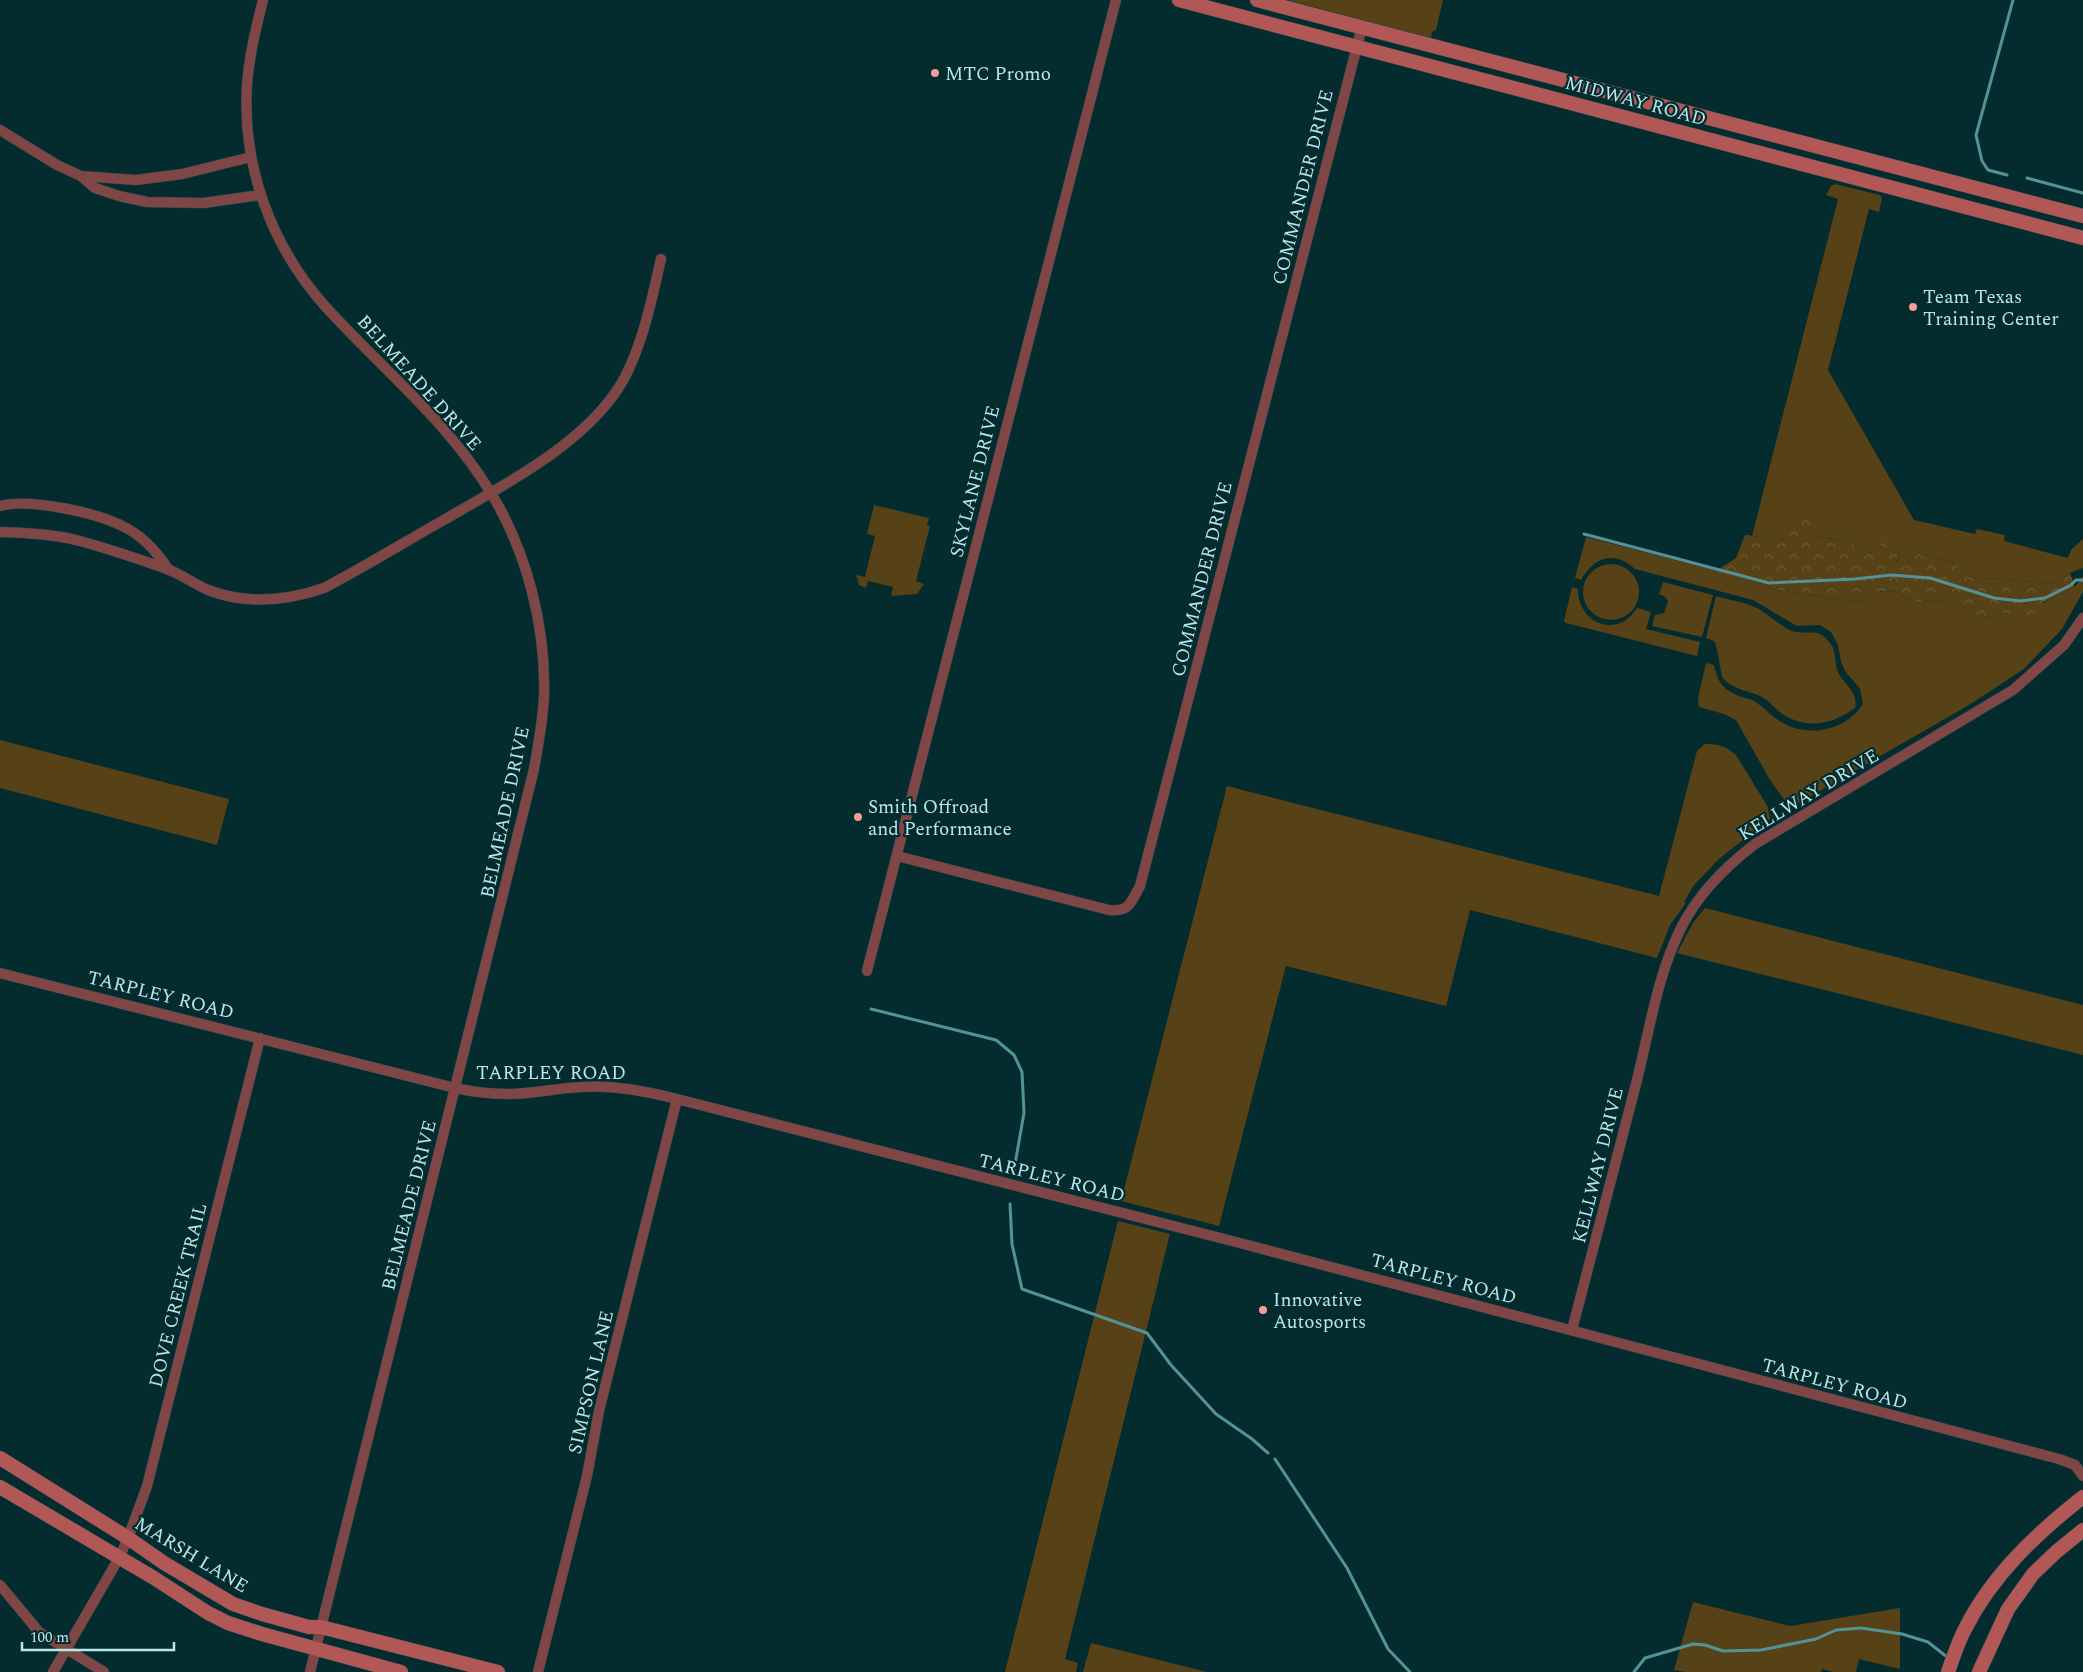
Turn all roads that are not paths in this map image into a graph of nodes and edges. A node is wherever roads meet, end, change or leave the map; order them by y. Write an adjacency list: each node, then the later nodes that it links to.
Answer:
1 (263, 0): 10 (street, BELMEADE DRIVE)
2 (1116, 0): 23 (street, SKYLANE DRIVE)
3 (1179, 0): 6 (main road, MIDWAY ROAD)
4 (1257, 0): 5 (main road, MIDWAY ROAD)
5 (1362, 27): 6 (street, COMMANDER DRIVE); 7 (main road, MIDWAY ROAD)
6 (1357, 46): 9 (main road, MIDWAY ROAD); 23 (street, COMMANDER DRIVE)
7 (1687, 112): 9 (main road); 11 (main road, MIDWAY ROAD)
8 (0, 130): 12 (street)
9 (1682, 132): 13 (main road, MIDWAY ROAD)
10 (251, 157): 12 (street); 14 (street, BELMEADE DRIVE)
11 (1902, 168): 13 (main road); 15 (main road, MIDWAY ROAD)
12 (80, 176): 14 (street)
13 (1897, 188): 16 (main road, MIDWAY ROAD)
14 (260, 194): 18 (street, BELMEADE DRIVE)
15 (2083, 216)
16 (2083, 238)
17 (661, 259): 18 (street)
18 (491, 492): 21 (street); 27 (street, BELMEADE DRIVE)
19 (0, 506): 21 (street)
20 (0, 532): 21 (street)
21 (169, 570)
22 (2083, 618): 29 (street, KELLWAY DRIVE)
23 (897, 856): 24 (street, SKYLANE DRIVE)
24 (867, 972)
25 (0, 973): 26 (street, TARPLEY ROAD)
26 (260, 1038): 27 (street, TARPLEY ROAD); 35 (street, DOVE CREEK TRAIL)
27 (455, 1088): 28 (street, TARPLEY ROAD); 38 (street, BELMEADE DRIVE)
28 (677, 1099): 29 (street, TARPLEY ROAD); 47 (street, SIMPSON LANE)
29 (1572, 1330): 31 (street, TARPLEY ROAD)
30 (0, 1458): 35 (main road, MARSH LANE)
31 (2083, 1476)
32 (0, 1487): 36 (main road)
33 (2083, 1497): 48 (main road)
34 (2083, 1530): 49 (main road)
35 (128, 1538): 36 (street, DOVE CREEK TRAIL); 38 (main road, MARSH LANE)
36 (119, 1558): 39 (main road); 40 (street, DOVE CREEK TRAIL)
37 (1, 1588): 40 (street)
38 (321, 1627): 39 (street, BELMEADE DRIVE); 41 (main road, MARSH LANE)
39 (316, 1648): 44 (street, BELMEADE DRIVE); 45 (main road)
40 (65, 1649): 42 (street, DOVE CREEK TRAIL); 43 (street)
41 (462, 1668): 46 (main road, MARSH LANE)
42 (53, 1672)
43 (104, 1672)
44 (310, 1672)
45 (401, 1672)
46 (498, 1672)
47 (538, 1672)
48 (1948, 1672)
49 (1979, 1672)

